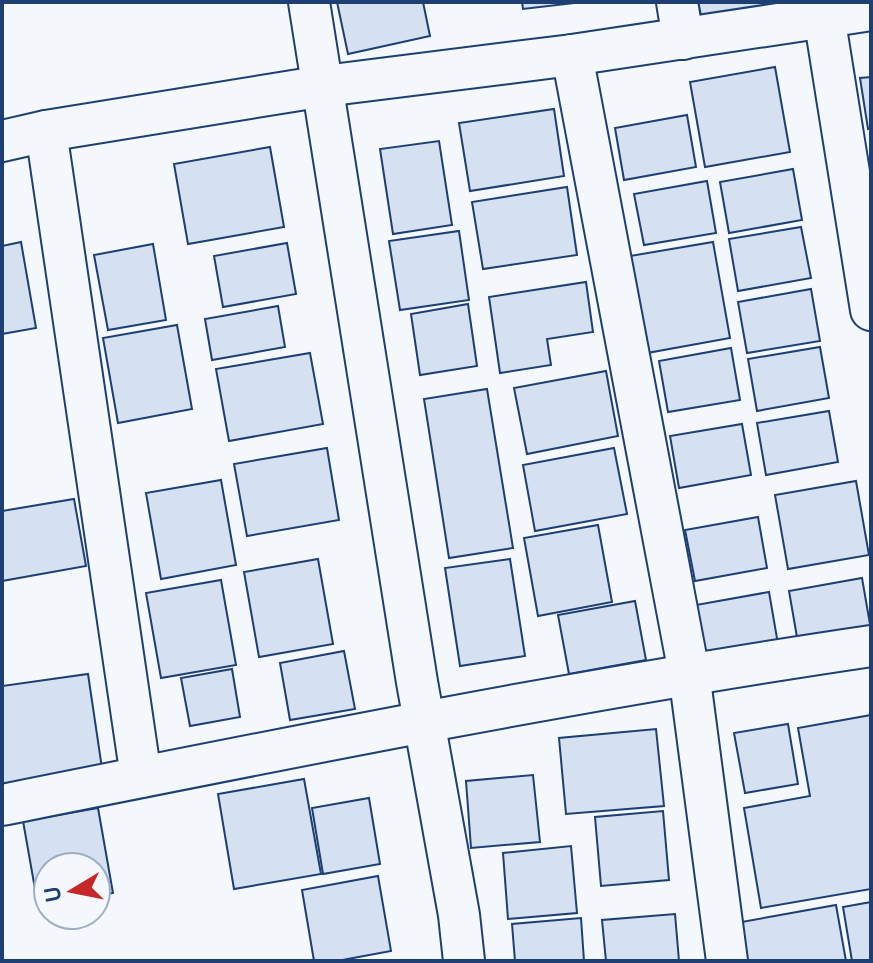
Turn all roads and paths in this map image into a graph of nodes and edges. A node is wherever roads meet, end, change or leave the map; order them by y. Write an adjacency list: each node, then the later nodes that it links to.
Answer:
1 (309, 2): 6 (street)
2 (871, 10): 3 (street)
3 (824, 16): 4 (street); 9 (street)
4 (680, 20): 5 (street)
5 (572, 55): 6 (street); 11 (street)
6 (324, 86): 7 (street); 12 (street)
7 (46, 131): 8 (street); 13 (street)
8 (2, 141)
9 (871, 310)
10 (871, 646): 11 (street)
11 (689, 673): 12 (street); 16 (street)
12 (425, 720): 13 (street); 15 (street)
13 (141, 777): 14 (street)
14 (2, 805)
15 (464, 961)
16 (727, 961)

